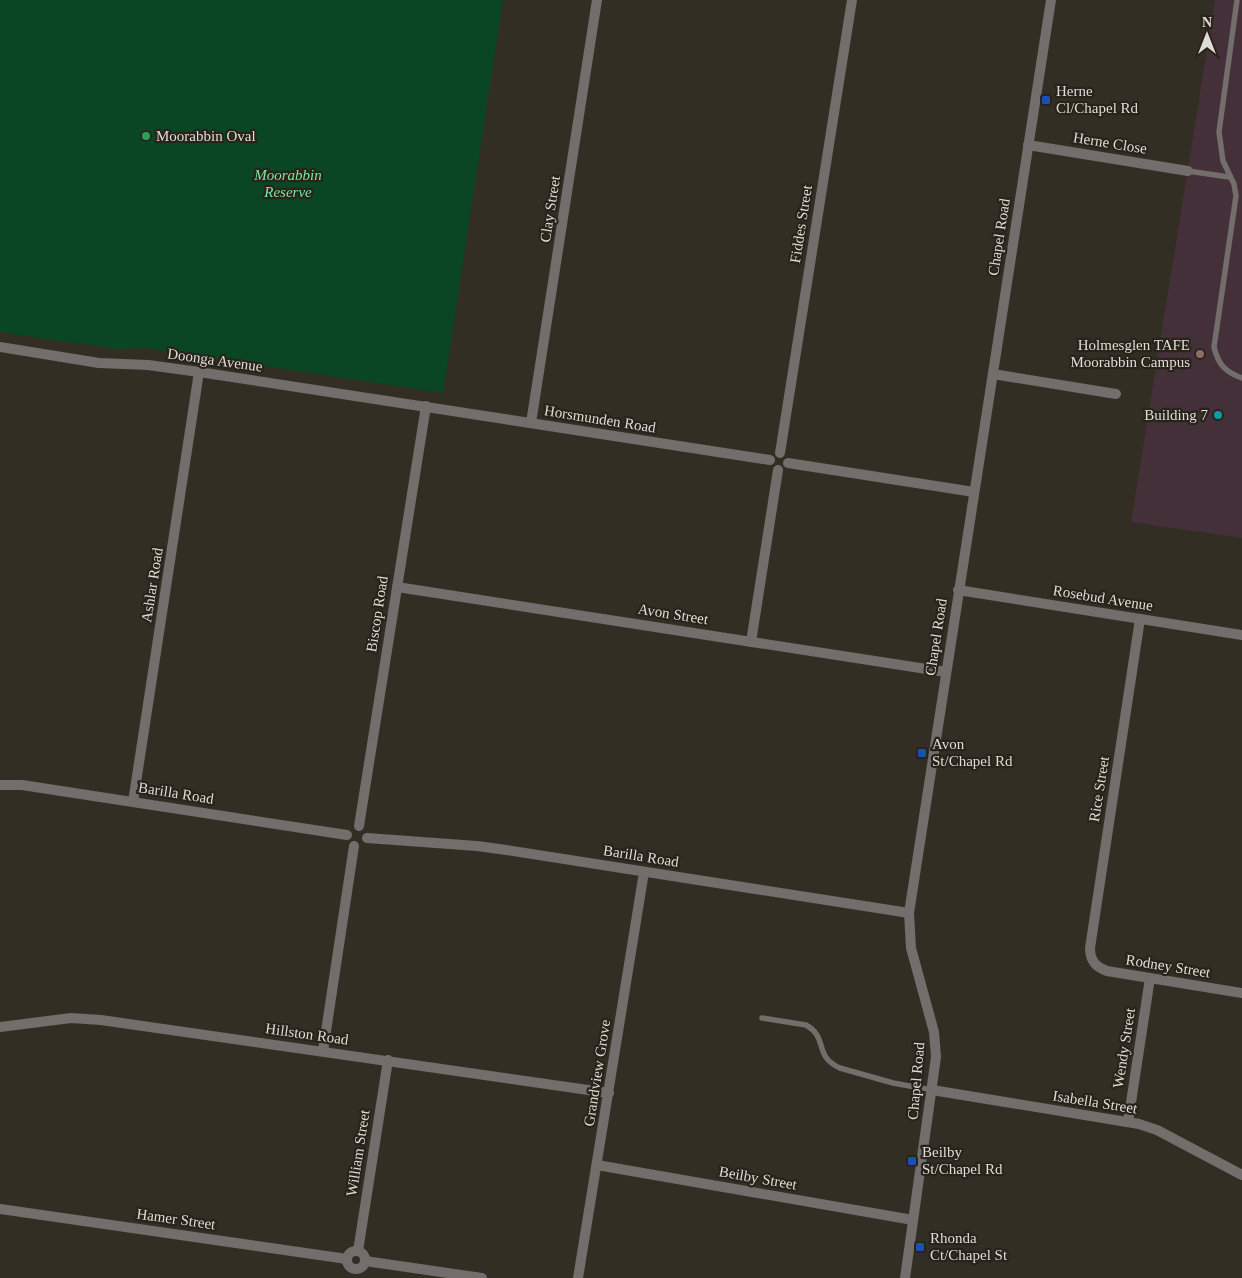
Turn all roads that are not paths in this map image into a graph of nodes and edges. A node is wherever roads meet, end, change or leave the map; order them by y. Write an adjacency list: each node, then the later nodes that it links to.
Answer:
1 (597, 0): 14 (street, Clay Street)
2 (852, 0): 15 (street, Fiddes Street)
3 (1051, 0): 5 (street, Chapel Road)
4 (1237, 0): 7 (lane)
5 (1028, 145): 6 (street, Herne Close); 10 (street, Chapel Road)
6 (1188, 171): 7 (lane)
7 (1230, 177): 11 (lane)
8 (0, 348): 9 (street, Doonga Avenue)
9 (199, 372): 13 (street, Doonga Avenue); 27 (street, Ashlar Road)
10 (992, 374): 12 (street); 19 (street, Chapel Road)
11 (1242, 378)
12 (1116, 394)
13 (426, 406): 14 (street, Horsmunden Road); 20 (street, Biscop Road)
14 (532, 423): 16 (street, Horsmunden Road)
15 (780, 453): 16 (street); 17 (street)
16 (770, 460): 18 (street)
17 (788, 463): 18 (street); 19 (street)
18 (778, 470): 24 (street)
19 (974, 492): 21 (street, Chapel Road)
20 (397, 587): 24 (street, Avon Street); 28 (street, Biscop Road)
21 (958, 590): 22 (street, Rosebud Avenue); 25 (street, Chapel Road)
22 (1140, 619): 23 (street, Rosebud Avenue); 34 (street, Rice Street)
23 (1242, 635)
24 (751, 642): 25 (street, Avon Street)
25 (946, 672): 33 (street, Chapel Road)
26 (0, 785): 27 (street, Barilla Road)
27 (133, 802): 29 (street, Barilla Road)
28 (358, 826): 29 (street); 30 (street)
29 (347, 835): 31 (street)
30 (367, 838): 31 (street); 32 (street, Barilla Road)
31 (354, 846): 39 (street)
32 (644, 872): 33 (street, Barilla Road); 42 (street, Grandview Grove)
33 (909, 913): 41 (street, Chapel Road)
34 (1093, 962): 35 (street, Rodney Street)
35 (1150, 978): 36 (street, Rodney Street); 43 (street, Wendy Street)
36 (1242, 992)
37 (762, 1018): 41 (lane)
38 (0, 1027): 39 (street, Hillston Road)
39 (323, 1051): 40 (street, Hillston Road)
40 (388, 1060): 42 (street, Hillston Road); 48 (street, William Street)
41 (932, 1090): 43 (street, Isabella Street); 47 (street, Chapel Road)
42 (609, 1093): 44 (street, Grandview Grove)
43 (1128, 1122): 45 (street, Isabella Street)
44 (597, 1165): 47 (street, Beilby Street); 53 (street, Grandview Grove)
45 (1242, 1175)
46 (0, 1209): 49 (street, Hamer Street)
47 (914, 1220): 54 (street, Chapel Road)
48 (358, 1251): 49 (street); 50 (street)
49 (347, 1259): 51 (street)
50 (366, 1261): 51 (street); 52 (street)
51 (353, 1274)
52 (482, 1278)
53 (578, 1278)
54 (904, 1278)

